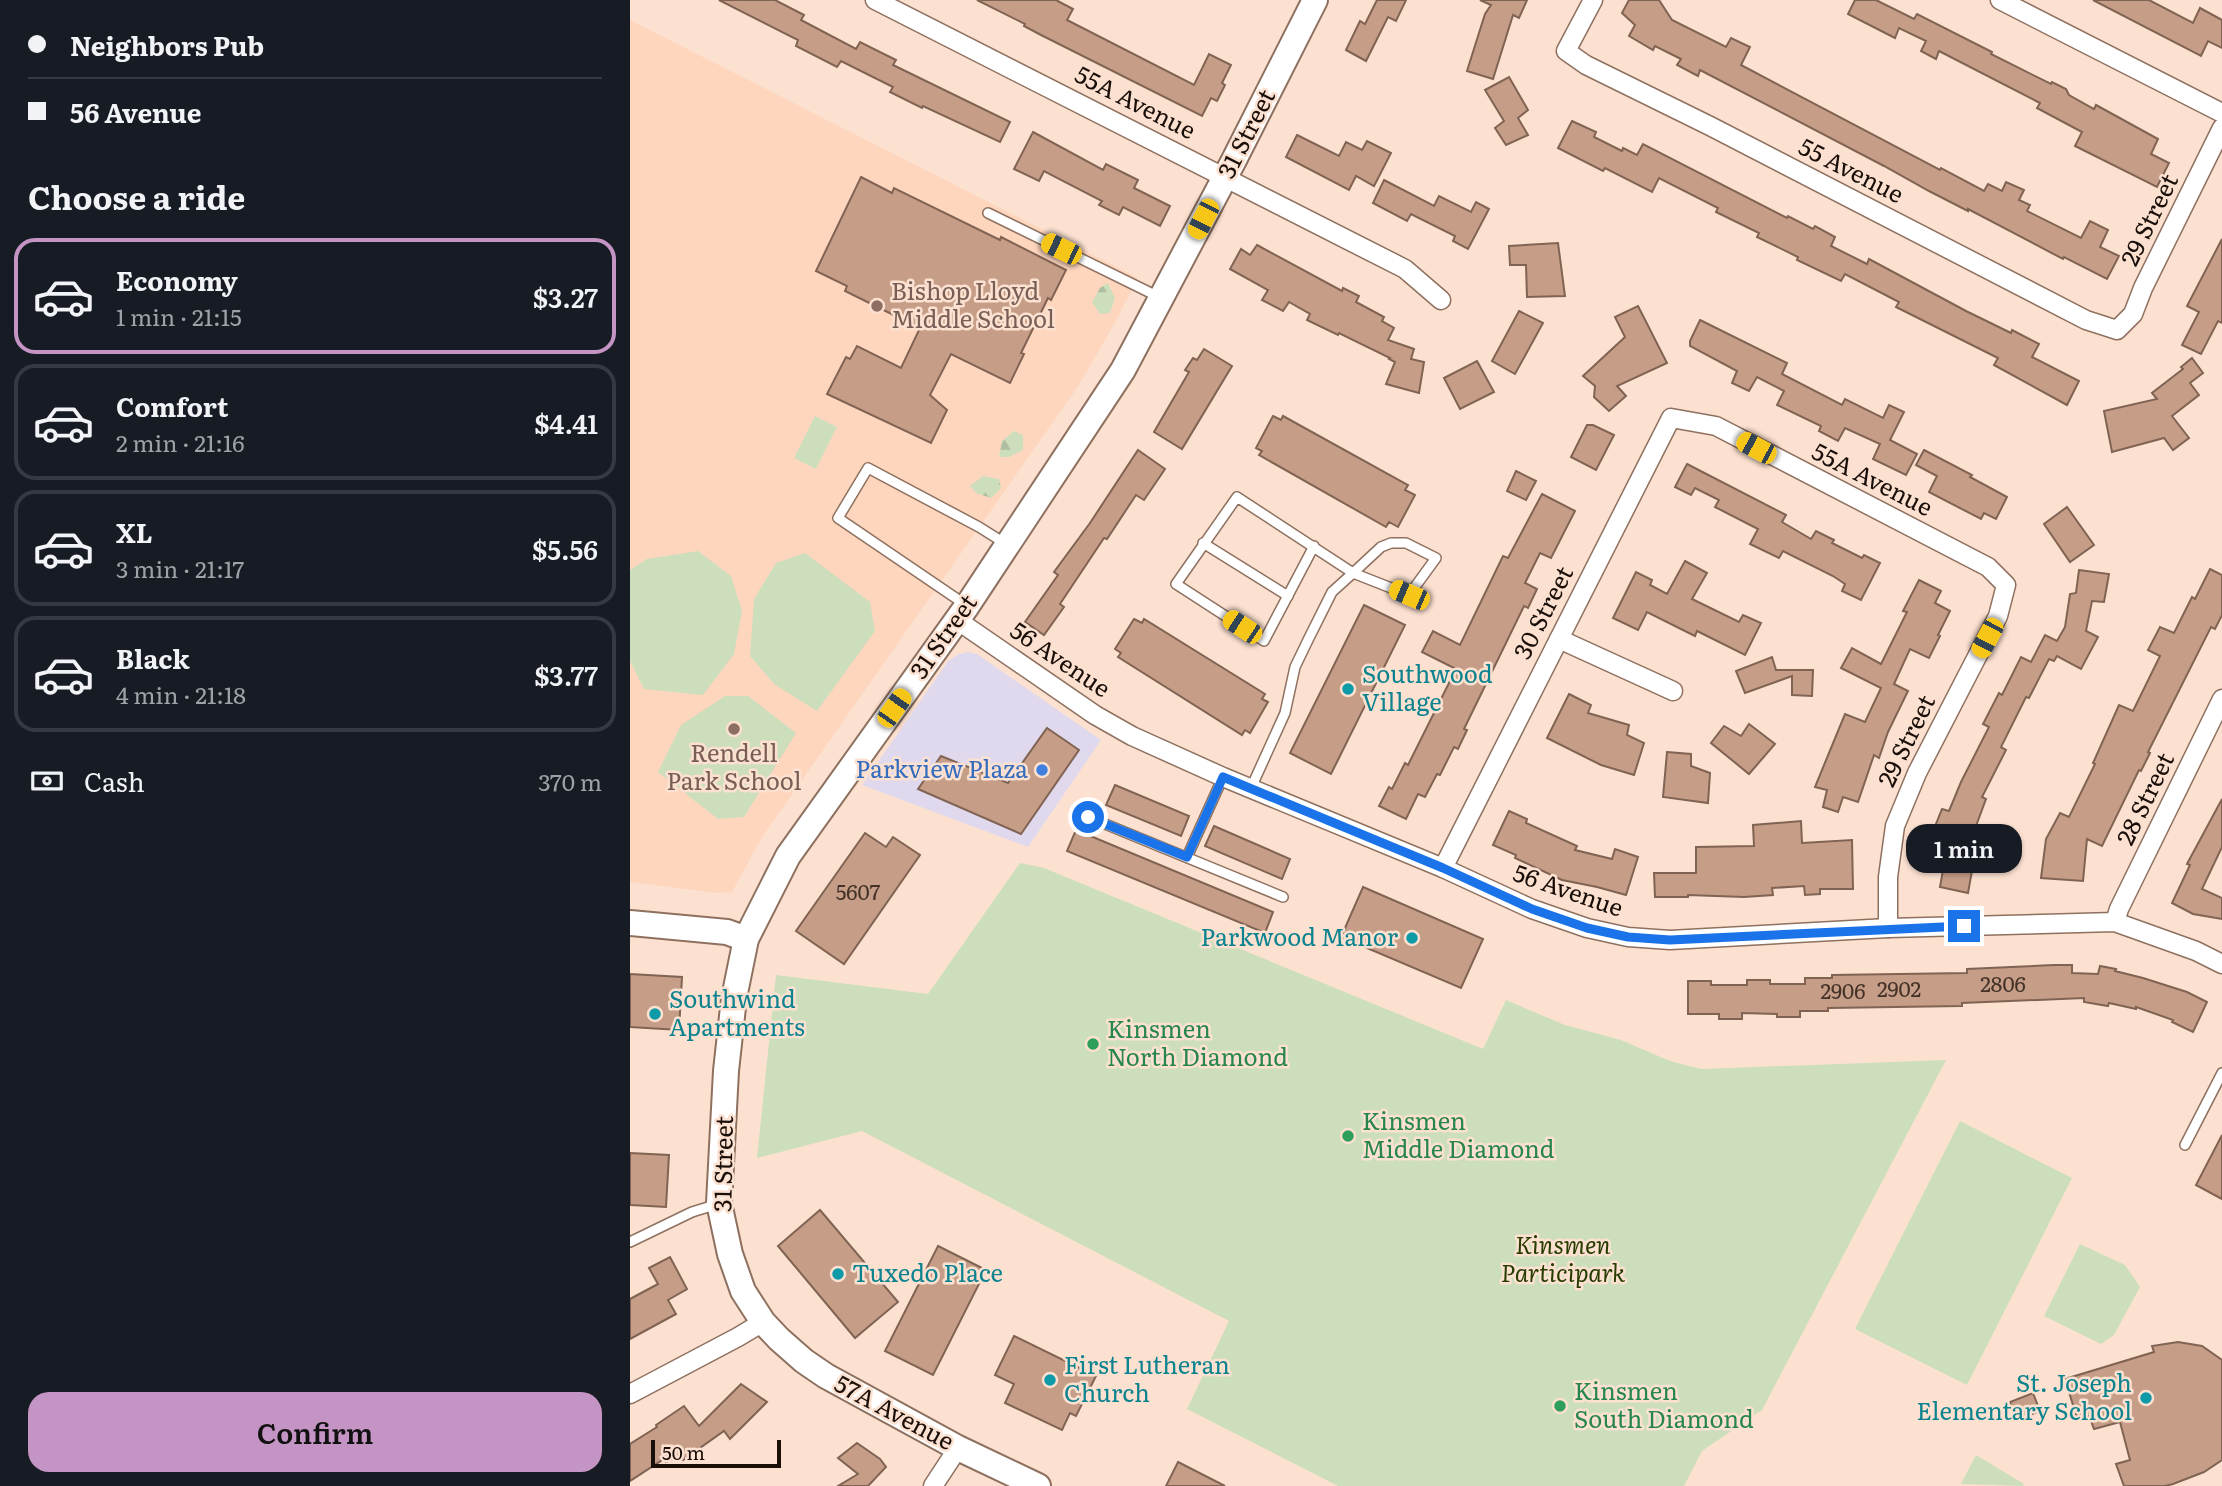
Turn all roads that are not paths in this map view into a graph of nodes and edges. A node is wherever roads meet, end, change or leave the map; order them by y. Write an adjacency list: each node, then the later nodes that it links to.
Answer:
1 (875, 0): 7 (street, 55A Avenue)
2 (1315, 0): 7 (street, 31 Street)
3 (1593, 0): 11 (street, 55 Avenue)
4 (2000, 0): 5 (street)
5 (2222, 113)
6 (2222, 128): 11 (street, 29 Street)
7 (1226, 176): 9 (street, 31 Street); 10 (street, 55A Avenue)
8 (988, 213): 9 (lane)
9 (1162, 299): 14 (street, 31 Street)
10 (1441, 300)
11 (2117, 330)
12 (1671, 418): 17 (street, 55A Avenue); 20 (street, 30 Street)
13 (1203, 543): 15 (lane); 18 (lane); 18 (lane)
14 (1007, 544): 19 (street, 31 Street); 19 (lane)
15 (1314, 547): 16 (lane); 18 (lane)
16 (1353, 573): 16 (lane); 24 (lane)
17 (2006, 585): 31 (street, 29 Street)
18 (1287, 596)
19 (962, 613): 23 (street, 56 Avenue); 32 (street, 31 Street)
20 (1559, 639): 21 (street); 27 (street, 30 Street)
21 (1673, 691)
22 (2222, 699): 29 (street, 28 Street)
23 (1223, 777): 24 (street, 56 Avenue); 26 (lane)
24 (1251, 788): 27 (street, 56 Avenue)
25 (1088, 817): 26 (lane)
26 (1187, 857): 28 (lane)
27 (1443, 868): 31 (street, 56 Avenue)
28 (1283, 897)
29 (2115, 922): 31 (street, 56 Avenue); 33 (street, 56 Avenue)
30 (630, 923): 32 (street)
31 (1888, 929)
32 (746, 939): 36 (street, 31 Street)
33 (2222, 964)
34 (2222, 1073): 35 (lane)
35 (2185, 1145)
36 (719, 1203): 37 (lane); 38 (street, 31 Street)
37 (630, 1242)
38 (763, 1322): 39 (street); 40 (street, 57A Avenue)
39 (630, 1394)
40 (958, 1447): 41 (street); 42 (street, 57A Avenue)
41 (933, 1486)
42 (1038, 1486)

